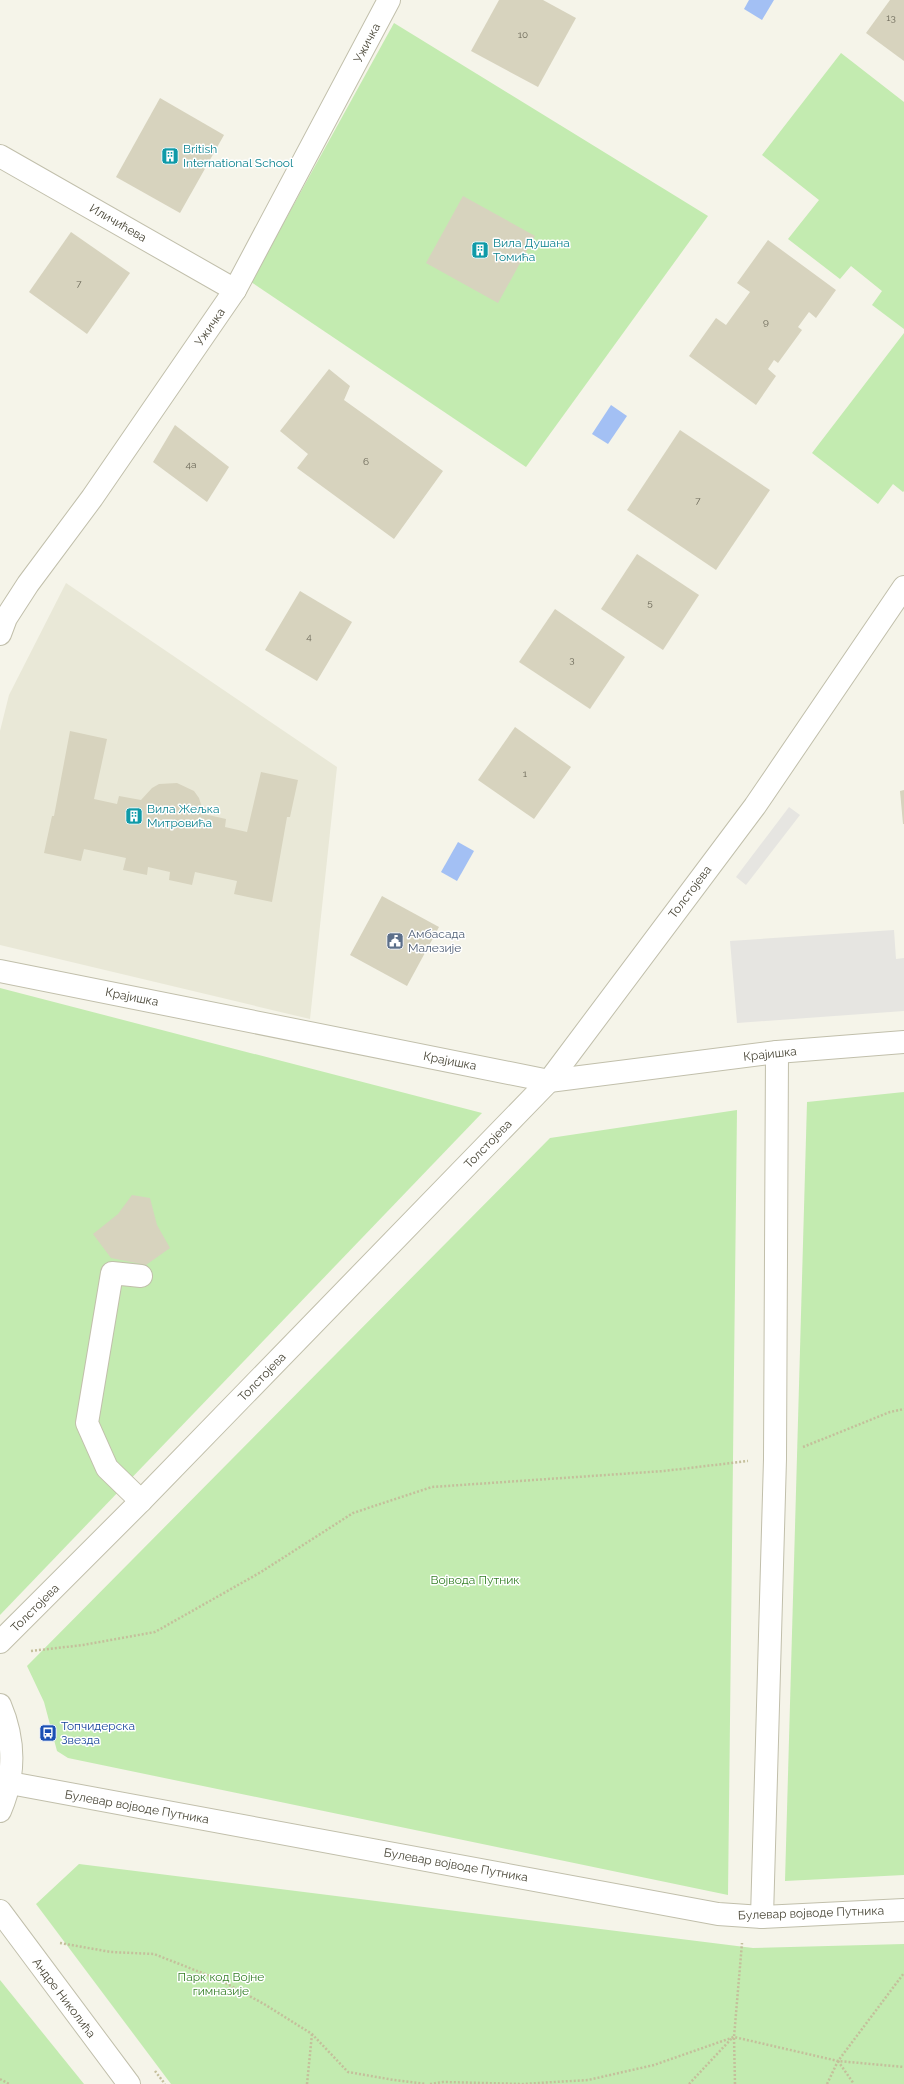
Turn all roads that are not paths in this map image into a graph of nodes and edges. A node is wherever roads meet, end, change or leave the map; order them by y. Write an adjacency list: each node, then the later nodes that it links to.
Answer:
1 (390, 0): 3 (street, Ужичка)
2 (0, 156): 3 (street, Иличићева)
3 (235, 290): 5 (street, Ужичка)
4 (904, 587): 9 (street, Толстојева)
5 (0, 634)
6 (0, 971): 9 (street, Крајишка)
7 (904, 1042): 8 (street, Крајишка)
8 (777, 1052): 9 (street, Крајишка); 18 (street)
9 (549, 1081): 11 (street, Толстојева)
10 (141, 1276): 11 (street)
11 (141, 1501): 12 (street, Толстојева)
12 (0, 1642)
13 (0, 1705): 14 (street)
14 (10, 1783): 15 (street); 18 (street, Булевар војводе Путника)
15 (0, 1811)
16 (904, 1910): 18 (street, Булевар војводе Путника)
17 (0, 1911): 19 (street, Андре Николића)
18 (762, 1917)
19 (129, 2084)

